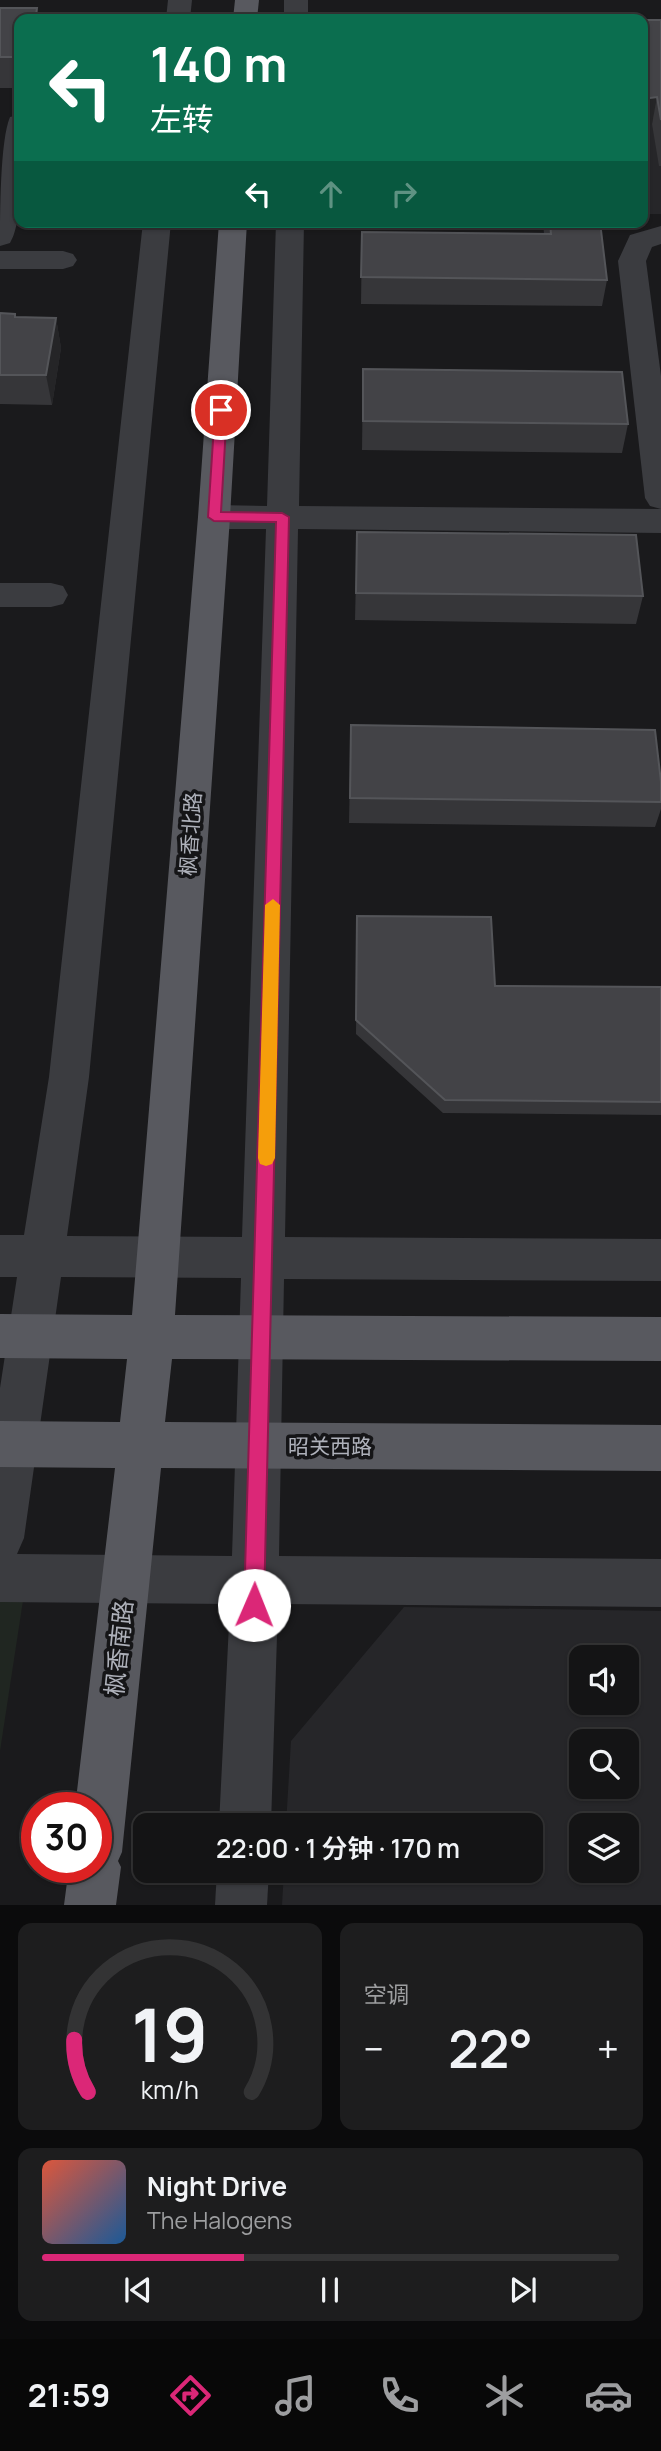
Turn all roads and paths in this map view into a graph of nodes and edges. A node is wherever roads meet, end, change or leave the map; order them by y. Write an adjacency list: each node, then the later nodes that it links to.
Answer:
1 (14, 153): 6 (street)
2 (156, 228): 16 (street)
3 (233, 228): 10 (main road, 枫香北路)
4 (290, 228): 11 (street)
5 (661, 235): 9 (street)
6 (0, 237)
7 (0, 260): 8 (street)
8 (63, 260)
9 (661, 498)
10 (214, 517): 11 (street); 17 (main road, 枫香北路)
11 (282, 517): 12 (street); 18 (street)
12 (661, 521)
13 (0, 595): 14 (street)
14 (51, 595)
15 (0, 1256): 16 (street)
16 (42, 1256): 17 (street); 21 (street)
17 (158, 1257): 18 (street); 20 (main road, 枫香北路)
18 (264, 1257): 19 (street); 22 (street)
19 (661, 1260)
20 (152, 1335): 21 (main road); 22 (main road); 25 (main road, 枫香北路)
21 (15, 1336): 24 (street)
22 (262, 1337): 23 (main road); 26 (street)
23 (661, 1339)
24 (7, 1444): 25 (main road, 昭关西路); 28 (street)
25 (141, 1444): 26 (main road, 昭关西路); 30 (main road, 枫香南路)
26 (258, 1446): 27 (main road, 昭关西路); 31 (street)
27 (661, 1448)
28 (0, 1538)
29 (0, 1578): 30 (street)
30 (126, 1579): 31 (street); 33 (main road, 枫香南路)
31 (255, 1580): 32 (street); 34 (street)
32 (661, 1583)
33 (103, 1792)
34 (245, 1813)
35 (92, 1883): 37 (main road)
36 (242, 1883): 38 (street)
37 (90, 1905)
38 (241, 1905)

